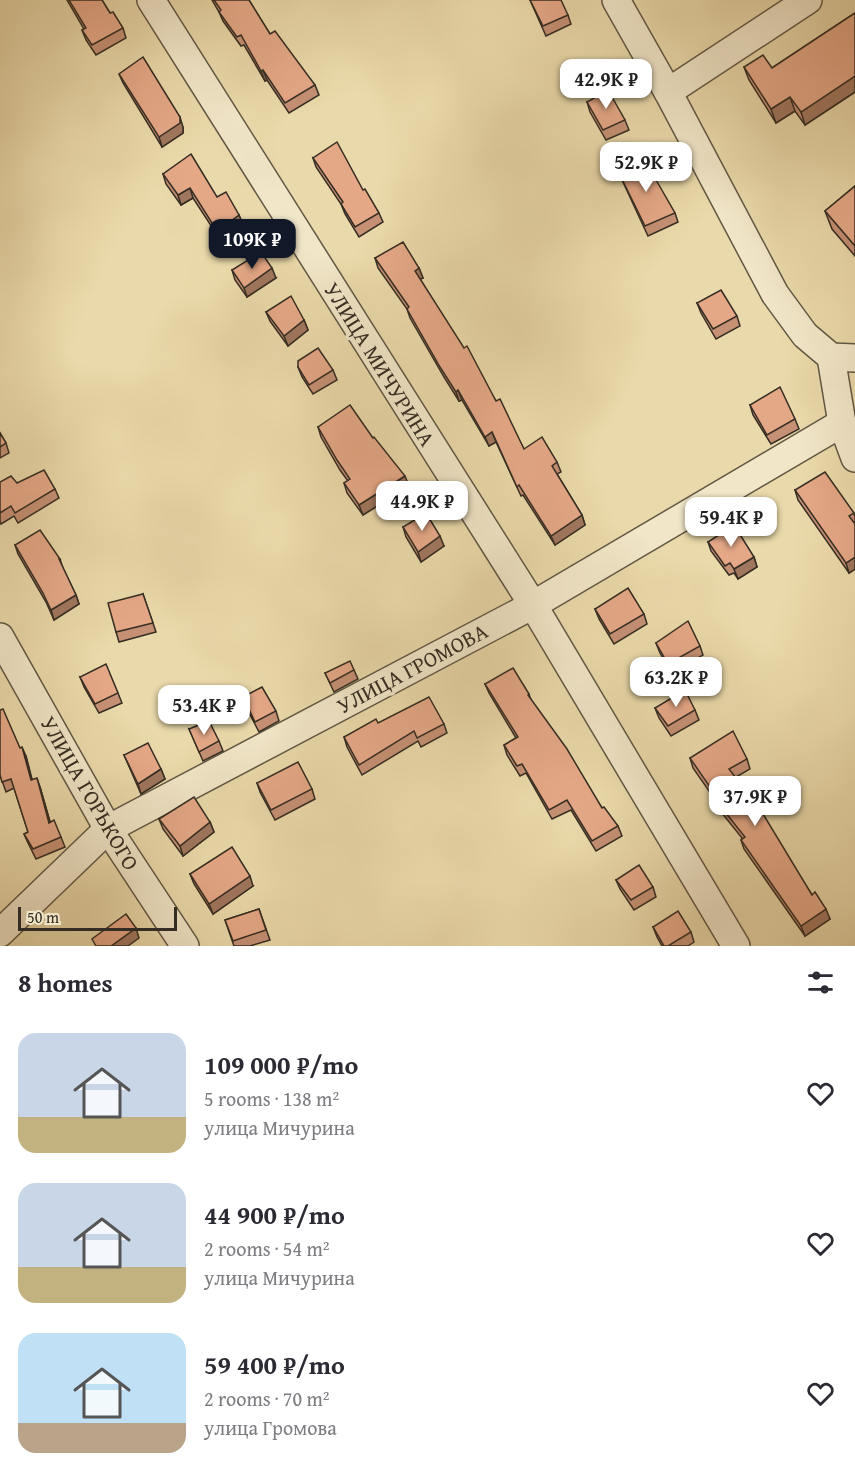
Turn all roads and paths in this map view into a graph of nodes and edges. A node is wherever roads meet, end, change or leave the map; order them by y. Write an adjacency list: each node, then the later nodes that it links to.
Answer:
1 (151, 0): 8 (street, УЛИЦА МИЧУРИНА)
2 (616, 0): 4 (street)
3 (808, 0): 4 (street)
4 (668, 92): 5 (street)
5 (843, 358): 6 (street)
6 (842, 423): 7 (street); 8 (street, УЛИЦА ГРОМОВА)
7 (855, 458)
8 (533, 605): 10 (street, УЛИЦА ГРОМОВА); 13 (street, УЛИЦА МИЧУРИНА)
9 (0, 637): 10 (street, УЛИЦА ГОРЬКОГО)
10 (108, 829): 11 (street, УЛИЦА ГРОМОВА); 12 (street, УЛИЦА ГОРЬКОГО)
11 (0, 933)
12 (184, 946)
13 (736, 946)

